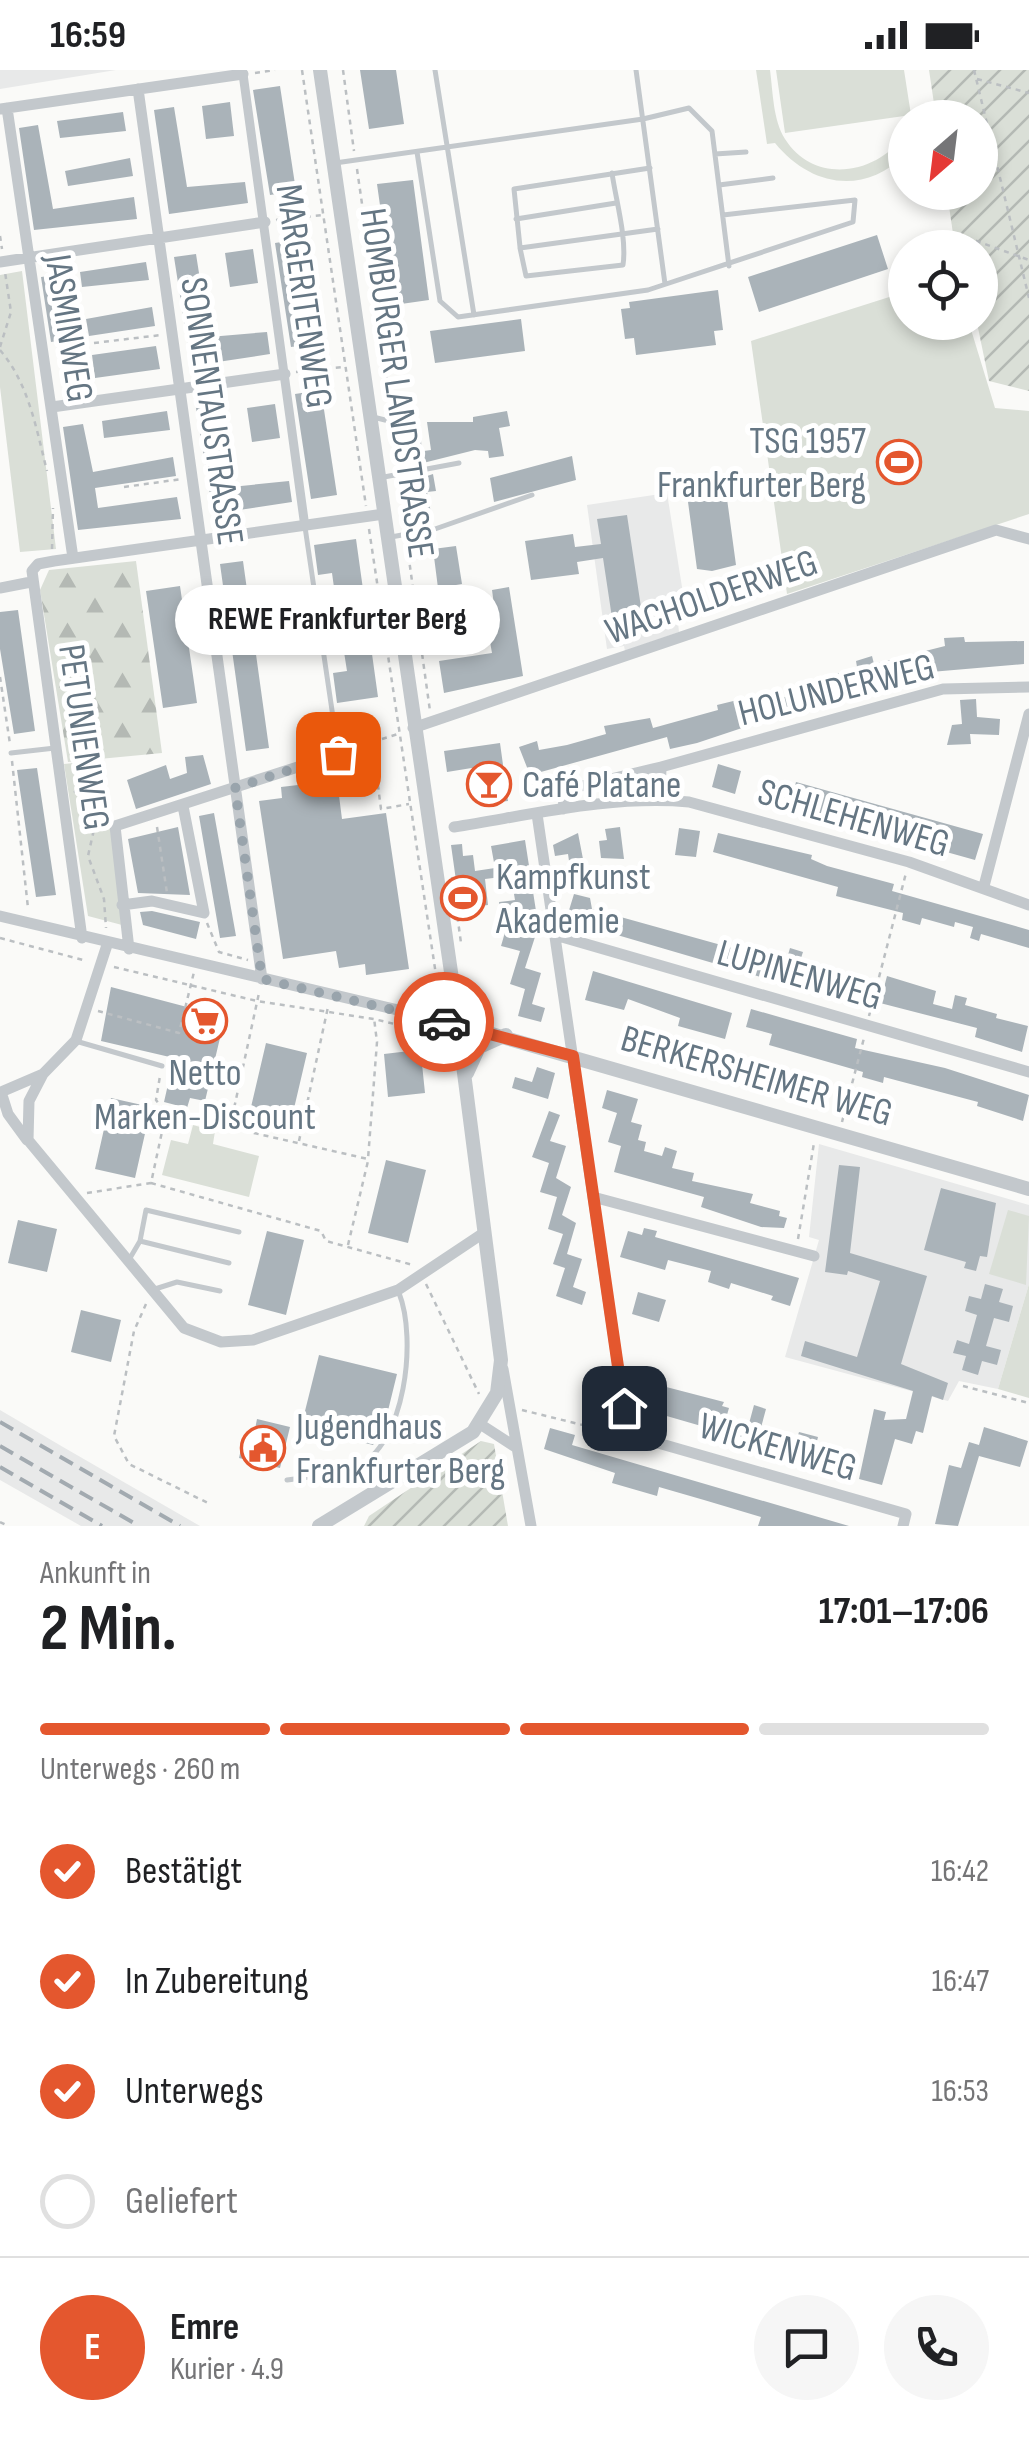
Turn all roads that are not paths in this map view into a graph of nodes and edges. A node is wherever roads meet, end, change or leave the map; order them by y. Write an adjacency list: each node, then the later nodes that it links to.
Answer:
1 (320, 70): 12 (street, HOMBURGER LANDSTRASSE)
2 (435, 70): 8 (lane)
3 (636, 70): 7 (lane)
4 (243, 74): 5 (street); 20 (street, MARGERITENWEG)
5 (138, 88): 6 (street); 23 (street, SONNENTAUSTRASSE)
6 (3, 109): 25 (street, JASMINWEG)
7 (644, 119): 8 (lane); 11 (lane); 13 (lane)
8 (448, 146): 9 (lane); 29 (lane)
9 (417, 152): 12 (lane); 29 (lane)
10 (746, 152): 11 (lane)
11 (715, 154): 16 (lane)
12 (333, 163): 33 (street, HOMBURGER LANDSTRASSE)
13 (650, 168): 14 (lane); 21 (lane)
14 (612, 173): 17 (lane); 19 (lane)
15 (772, 178): 16 (lane)
16 (719, 186): 18 (lane)
17 (616, 202): 19 (lane); 22 (lane)
18 (723, 215): 27 (lane); 27 (lane)
19 (516, 218): 24 (lane)
20 (264, 222): 23 (street); 30 (street, MARGERITENWEG)
21 (658, 229): 22 (lane); 28 (lane)
22 (620, 233): 24 (lane); 24 (lane)
23 (158, 238): 25 (street); 31 (street, SONNENTAUSTRASSE)
24 (520, 248)
25 (29, 258): 26 (street); 32 (street, JASMINWEG)
26 (2, 262)
27 (730, 266): 28 (lane)
28 (665, 284): 29 (lane)
29 (474, 315)
30 (285, 374): 31 (street); 39 (street, MARGERITENWEG)
31 (180, 389): 32 (street); 42 (street, SONNENTAUSTRASSE)
32 (52, 407): 43 (street, JASMINWEG)
33 (370, 418): 34 (lane); 36 (street, HOMBURGER LANDSTRASSE)
34 (419, 445)
35 (459, 463): 36 (lane)
36 (379, 479): 38 (street, HOMBURGER LANDSTRASSE)
37 (532, 494): 40 (lane)
38 (384, 514): 39 (street); 40 (street, HOMBURGER LANDSTRASSE)
39 (305, 526): 42 (street); 52 (lane)
40 (388, 538): 48 (street, HOMBURGER LANDSTRASSE)
41 (1029, 538): 48 (street, WACHOLDERWEG)
42 (202, 541): 43 (street); 54 (street, SONNENTAUSTRASSE)
43 (73, 558): 44 (street)
44 (30, 582): 45 (street); 50 (street, PETUNIENWEG)
45 (0, 588)
46 (1029, 687): 53 (street, HOLUNDERWEG)
47 (1029, 714): 60 (street)
48 (406, 731): 69 (street, HOMBURGER LANDSTRASSE)
49 (372, 743): 52 (street)
50 (58, 748): 51 (lane); 65 (street, PETUNIENWEG)
51 (12, 754)
52 (338, 754): 54 (street)
53 (661, 767): 55 (street); 57 (street, HOLUNDERWEG)
54 (235, 788): 56 (street); 68 (street, SONNENTAUSTRASSE)
55 (660, 799): 57 (street, HOLUNDERWEG); 60 (street, SCHLEHENWEG)
56 (183, 806): 61 (street); 61 (street)
57 (563, 809): 58 (street, HOLUNDERWEG)
58 (537, 814): 59 (street, HOLUNDERWEG); 64 (street)
59 (454, 827)
60 (984, 886): 62 (street, SCHLEHENWEG)
61 (122, 905): 67 (street)
62 (1029, 906)
63 (0, 916): 65 (street, BERKERSHEIMER WEG)
64 (555, 935): 72 (street); 74 (street, LUPINENWEG)
65 (82, 938): 66 (street, BERKERSHEIMER WEG)
66 (106, 944): 67 (street, BERKERSHEIMER WEG); 71 (street)
67 (129, 950): 68 (street, BERKERSHEIMER WEG)
68 (262, 979): 69 (street, BERKERSHEIMER WEG)
69 (457, 1024): 70 (street, BERKERSHEIMER WEG); 76 (street, HOMBURGER LANDSTRASSE)
70 (506, 1035): 72 (street, BERKERSHEIMER WEG); 76 (street)
71 (76, 1040): 73 (lane); 75 (street)
72 (573, 1056): 78 (street, BERKERSHEIMER WEG); 79 (street)
73 (162, 1066)
74 (1029, 1072)
75 (43, 1074): 77 (street); 77 (street)
76 (465, 1077): 81 (street, HOMBURGER LANDSTRASSE)
77 (28, 1140): 84 (street)
78 (1029, 1189)
79 (593, 1197): 83 (street); 95 (street, WICKENWEG)
80 (239, 1232): 82 (lane)
81 (485, 1232): 87 (street); 89 (street, HOMBURGER LANDSTRASSE)
82 (140, 1241): 84 (lane); 85 (lane)
83 (814, 1256)
84 (128, 1260): 86 (street)
85 (229, 1263)
86 (153, 1289): 87 (street); 88 (lane)
87 (398, 1290): 92 (lane)
88 (220, 1291)
89 (502, 1360): 90 (street, HOMBURGER LANDSTRASSE); 91 (street, HOMBURGER LANDSTRASSE)
90 (480, 1424): 91 (street); 93 (street, HOMBURGER LANDSTRASSE)
91 (517, 1448): 94 (street, HOMBURGER LANDSTRASSE)
92 (288, 1480)
93 (320, 1526)
94 (531, 1526)
95 (903, 1526)

